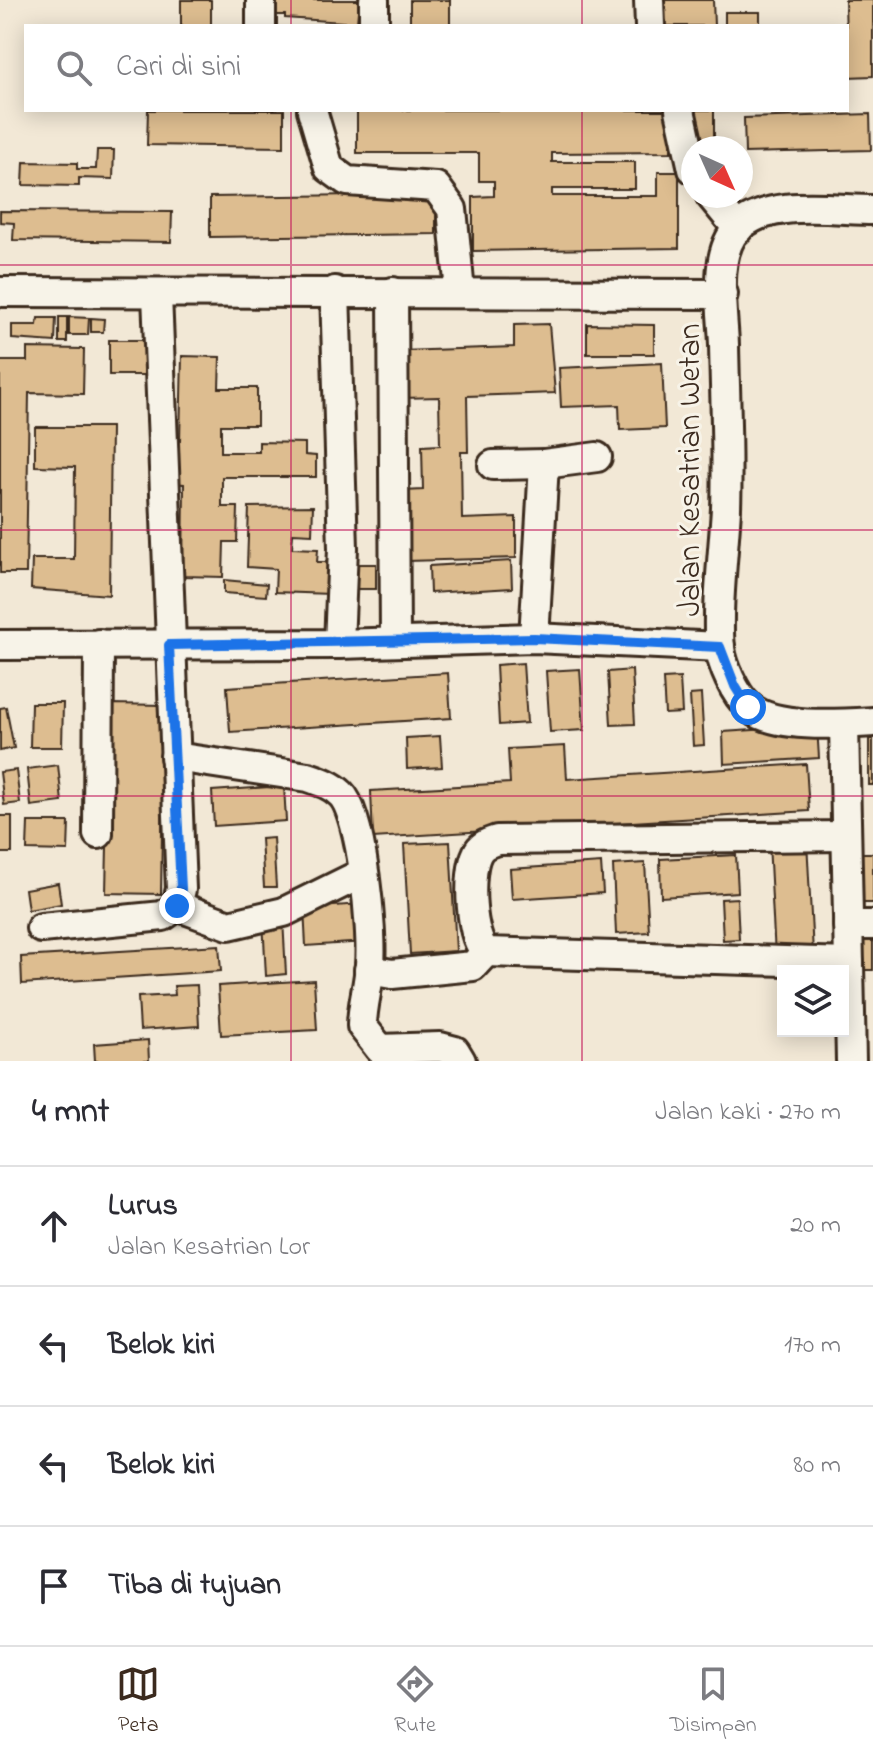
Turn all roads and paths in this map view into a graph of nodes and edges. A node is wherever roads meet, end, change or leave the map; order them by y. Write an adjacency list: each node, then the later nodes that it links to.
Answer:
1 (261, 0): 4 (street)
2 (374, 0): 5 (street)
3 (649, 0): 6 (street)
4 (261, 24)
5 (374, 24)
6 (650, 24)
7 (313, 112): 16 (street)
8 (680, 112): 9 (street)
9 (686, 136)
10 (721, 208): 12 (street)
11 (873, 210): 12 (street)
12 (738, 229): 17 (street, Jalan Kesatrian Wetan)
13 (335, 291): 15 (street); 18 (street); 25 (street)
14 (0, 292): 18 (street)
15 (393, 292): 16 (street); 23 (street)
16 (460, 292): 17 (street)
17 (723, 294): 28 (street, Jalan Kesatrian Wetan)
18 (157, 295): 27 (street)
19 (597, 457): 20 (street)
20 (544, 464): 21 (street); 22 (street)
21 (493, 465)
22 (534, 638): 23 (street); 28 (street)
23 (395, 640): 25 (street)
24 (99, 644): 26 (street); 27 (street); 32 (street)
25 (339, 644): 27 (street)
26 (0, 645)
27 (169, 645): 31 (street)
28 (720, 647): 30 (street)
29 (873, 722): 30 (street)
30 (844, 724): 33 (street)
31 (175, 757): 34 (street); 35 (street)
32 (98, 834)
33 (846, 836): 36 (street); 38 (street)
34 (363, 873): 35 (street); 40 (street)
35 (177, 906): 37 (street)
36 (860, 925): 39 (street)
37 (41, 928)
38 (486, 952): 39 (street); 40 (street)
39 (849, 963): 41 (street)
40 (369, 970): 42 (street)
41 (862, 1027): 43 (street)
42 (461, 1061)
43 (851, 1061)

